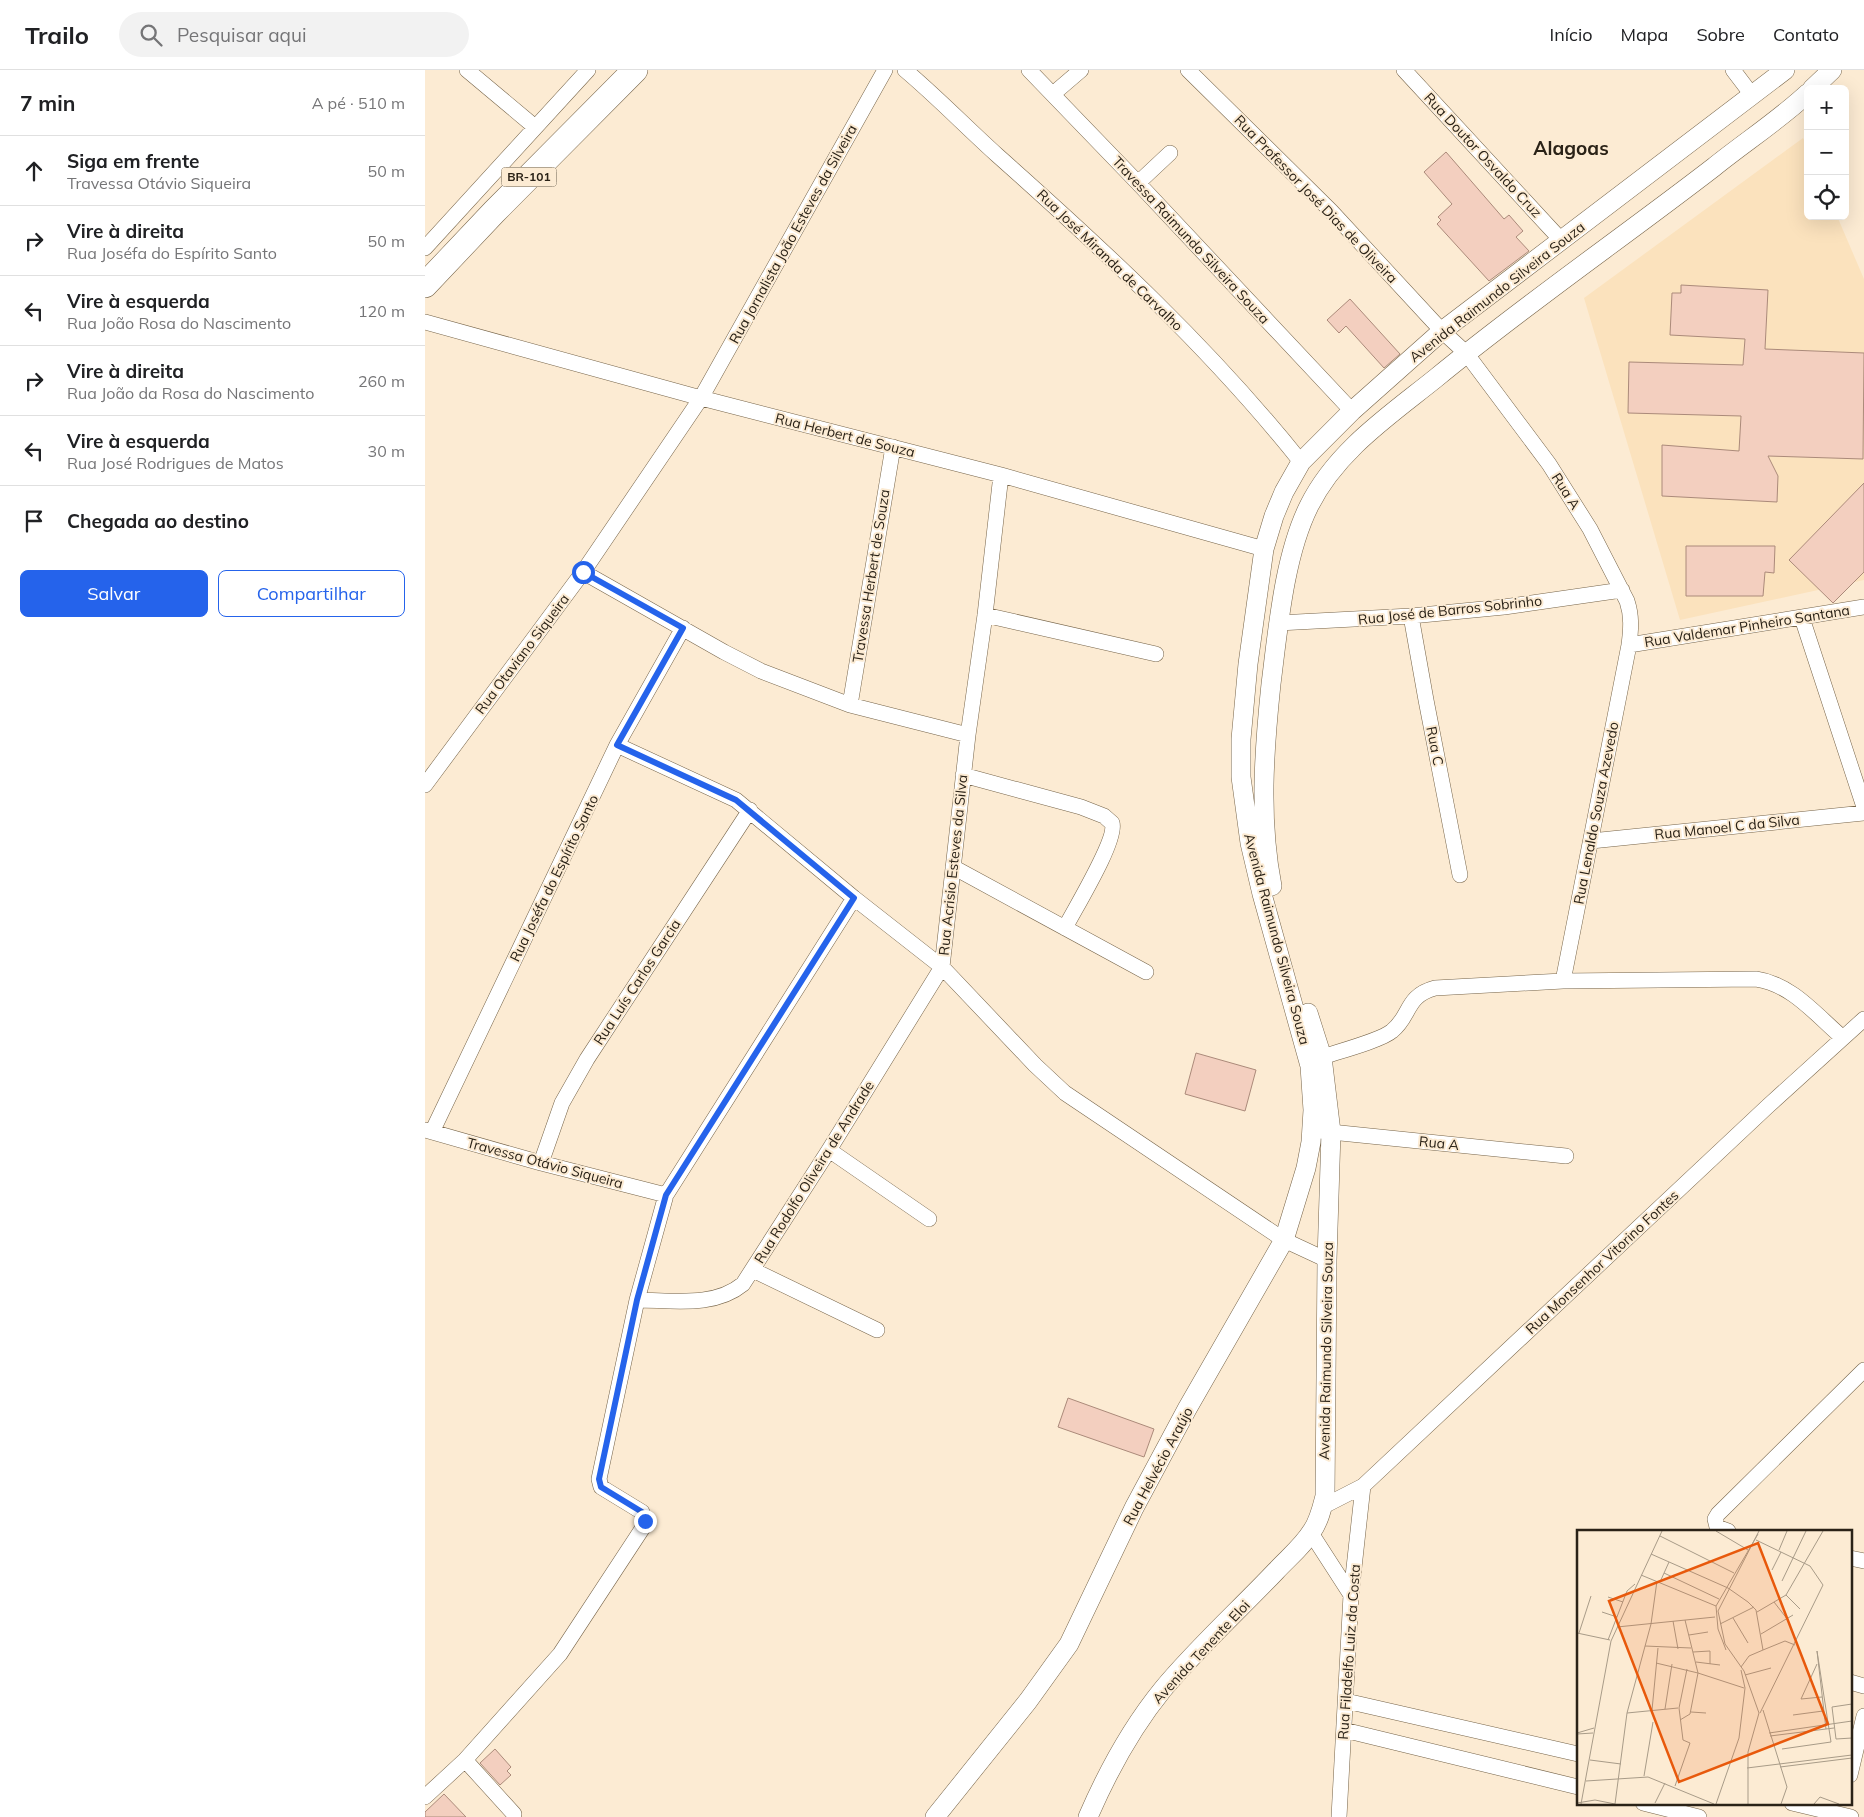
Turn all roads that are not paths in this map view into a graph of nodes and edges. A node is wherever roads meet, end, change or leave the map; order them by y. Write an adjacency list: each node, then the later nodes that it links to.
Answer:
1 (467, 70): 17 (street)
2 (588, 70): 17 (street)
3 (635, 70): 23 (highway, BR-101)
4 (885, 70): 27 (street, Rua Jornalista João Esteves da Silveira)
5 (1029, 70): 14 (street, Travessa Raimundo Silveira Souza)
6 (1081, 70): 14 (street)
7 (1188, 70): 25 (street, Rua Professor José Dias de Oliveira)
8 (1404, 70): 21 (street, Rua Doutor Osvaldo Cruz)
9 (1733, 70): 15 (street)
10 (1785, 70): 15 (street, Avenida Raimundo Silveira Souza)
11 (1832, 70): 13 (street)
12 (912, 72): 30 (street, Rua José Miranda de Carvalho)
13 (1816, 85)
14 (1053, 94): 19 (street, Travessa Raimundo Silveira Souza)
15 (1752, 95): 21 (street, Avenida Raimundo Silveira Souza)
16 (1804, 95): 26 (street, Avenida Raimundo Silveira Souza)
17 (535, 127): 20 (street)
18 (1170, 153): 19 (street)
19 (1138, 183): 28 (street, Travessa Raimundo Silveira Souza)
20 (431, 230): 22 (street)
21 (1562, 241): 25 (street, Avenida Raimundo Silveira Souza)
22 (425, 248)
23 (425, 285)
24 (425, 322): 27 (street, Rua Herbert de Souza)
25 (1442, 331): 26 (street, Rua Professor José Dias de Oliveira); 28 (street, Avenida Raimundo Silveira Souza)
26 (1466, 353): 34 (street, Rua A); 39 (street, Avenida Raimundo Silveira Souza)
27 (701, 398): 29 (street, Rua Herbert de Souza); 33 (street, Rua Otaviano Siqueira)
28 (1351, 411): 30 (street, Avenida Raimundo Silveira Souza)
29 (893, 447): 31 (street, Rua Herbert de Souza); 43 (street, Travessa Herbert de Souza)
30 (1301, 462): 32 (street, Avenida Raimundo Silveira Souza)
31 (1001, 475): 32 (street, Rua Herbert de Souza); 36 (street, Rua Acrisio Esteves da Silva)
32 (1264, 549): 61 (street, Avenida Raimundo Silveira Souza)
33 (583, 572): 40 (street); 47 (street, Rua Otaviano Siqueira)
34 (1622, 590): 37 (street, Rua José de Barros Sobrinho); 41 (street, Rua A)
35 (1864, 606): 38 (street, Rua Valdemar Pinheiro Santana)
36 (985, 615): 42 (street); 44 (street, Rua Acrisio Esteves da Silva)
37 (1411, 616): 39 (street, Rua José de Barros Sobrinho); 53 (street, Rua C)
38 (1802, 618): 41 (street, Rua Valdemar Pinheiro Santana); 48 (street)
39 (1278, 624): 61 (street, Avenida Raimundo Silveira Souza)
40 (683, 628): 43 (street); 45 (street, Rua Joséfa do Espírito Santo)
41 (1629, 645): 51 (street, Rua Lenaldo Souza Azevedo)
42 (1156, 654)
43 (850, 705): 44 (street)
44 (968, 735): 46 (street, Rua Acrisio Esteves da Silva)
45 (617, 745): 49 (street); 64 (street, Rua Joséfa do Espírito Santo)
46 (963, 775): 52 (street, Rua Acrisio Esteves da Silva); 55 (street)
47 (425, 785)
48 (1864, 807)
49 (750, 810): 54 (street); 68 (street, Rua Luís Carlos Garcia)
50 (1864, 813): 51 (street, Rua Manoel C da Silva)
51 (1591, 841): 58 (street, Rua Lenaldo Souza Azevedo)
52 (953, 867): 55 (street); 56 (street, Rua Acrisio Esteves da Silva)
53 (1460, 875)
54 (854, 898): 56 (street); 69 (street)
55 (1065, 928): 57 (street)
56 (942, 966): 66 (street, Rua Rodolfo Oliveira de Andrade); 73 (street, Rua Acrisio Esteves da Silva)
57 (1146, 972)
58 (1563, 981): 60 (street); 61 (street, Avenida Raimundo Silveira Souza)
59 (1864, 1019): 60 (street, Rua Monsenhor Vitorino Fontes)
60 (1843, 1038): 79 (street, Rua Monsenhor Vitorino Fontes)
61 (1315, 1058): 62 (street, Avenida Raimundo Silveira Souza); 65 (street, Avenida Raimundo Silveira Souza)
62 (1313, 1084): 63 (street, Rua Helvécio Araújo)
63 (1312, 1130): 65 (street, Rua A); 70 (street, Rua Helvécio Araújo)
64 (429, 1131): 68 (street, Travessa Otávio Siqueira)
65 (1331, 1132): 67 (street, Rua A); 71 (street, Avenida Raimundo Silveira Souza)
66 (829, 1150): 72 (street); 75 (street, Rua Rodolfo Oliveira de Andrade)
67 (1566, 1156)
68 (541, 1163): 69 (street, Travessa Otávio Siqueira)
69 (666, 1195): 76 (street)
70 (1295, 1208): 71 (street); 73 (street, Rua Helvécio Araújo)
71 (1328, 1213): 74 (street, Avenida Raimundo Silveira Souza)
72 (929, 1219)
73 (1284, 1240): 74 (street, Rua Acrisio Esteves da Silva); 100 (street, Rua Helvécio Araújo)
74 (1327, 1260): 80 (street, Avenida Raimundo Silveira Souza)
75 (753, 1270): 76 (street, Rua Rodolfo Oliveira de Andrade); 77 (street)
76 (637, 1300): 92 (street)
77 (877, 1330)
78 (1864, 1370): 81 (street)
79 (1363, 1486): 80 (street, Rua Monsenhor Vitorino Fontes); 85 (street, Rua Filadelfo Luiz da Costa)
80 (1324, 1501): 82 (street, Avenida Tenente Eloi)
81 (1725, 1530)
82 (1311, 1533): 85 (street); 101 (street, Avenida Tenente Eloi)
83 (1851, 1558): 84 (street)
84 (1864, 1561)
85 (1351, 1595): 88 (street, Rua Filadelfo Luiz da Costa)
86 (1851, 1682): 87 (street)
87 (1864, 1686)
88 (1346, 1700): 90 (street, Rua Filadelfo Luiz da Costa); 91 (street)
89 (1864, 1716): 93 (street)
90 (1344, 1730): 94 (street); 102 (street, Rua Filadelfo Luiz da Costa)
91 (1577, 1754)
92 (465, 1760): 95 (street); 99 (street)
93 (1851, 1771)
94 (1577, 1788)
95 (425, 1797)
96 (1647, 1804): 103 (street)
97 (1797, 1804): 98 (street)
98 (1844, 1813)
99 (514, 1814)
100 (935, 1817)
101 (1088, 1817)
102 (1339, 1817)
103 (1699, 1817)

